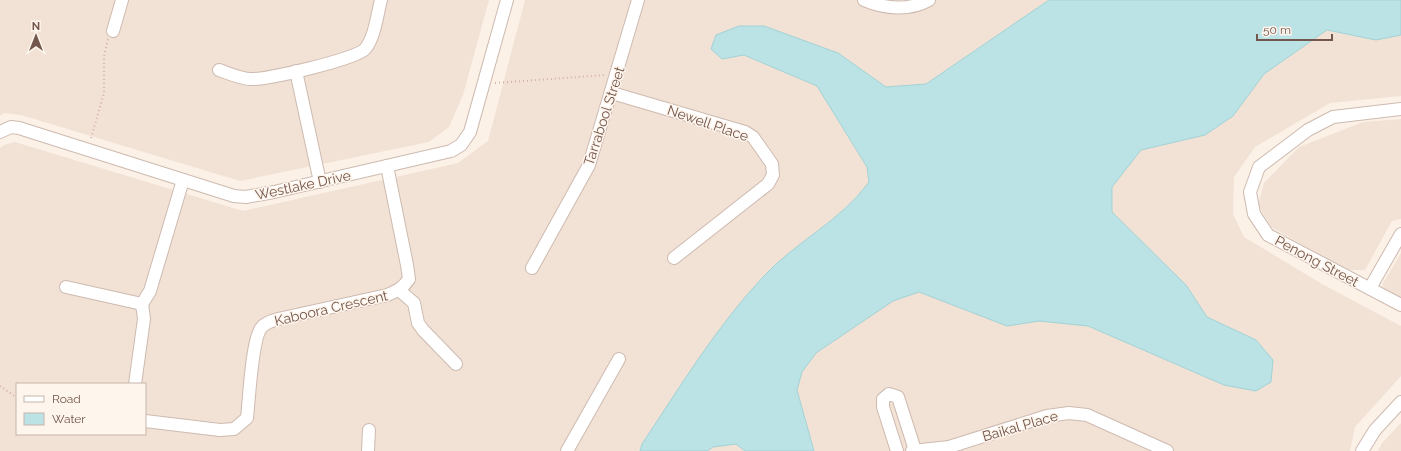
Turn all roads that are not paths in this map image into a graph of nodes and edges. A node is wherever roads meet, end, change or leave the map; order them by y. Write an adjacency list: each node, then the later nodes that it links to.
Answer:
1 (122, 0): 7 (street)
2 (381, 0): 9 (street)
3 (507, 0): 13 (street, Westlake Drive)
4 (638, 0): 10 (street, Tarrabool Street)
5 (864, 0): 6 (street)
6 (929, 0)
7 (113, 31)
8 (218, 70): 9 (street)
9 (296, 71): 15 (street)
10 (612, 93): 17 (street, Newell Place); 18 (street, Tarrabool Street)
11 (1401, 109): 20 (street, Penong Street)
12 (0, 132): 14 (street, Westlake Drive)
13 (387, 166): 15 (street, Westlake Drive); 21 (street, Kaboora Crescent)
14 (183, 180): 15 (street, Westlake Drive); 22 (street)
15 (320, 182)
16 (1401, 234): 20 (street)
17 (674, 258)
18 (532, 268)
19 (66, 287): 22 (street)
20 (1370, 288): 23 (street, Penong Street)
21 (399, 290): 25 (street); 28 (street, Kaboora Crescent)
22 (142, 304): 26 (street)
23 (1401, 305)
24 (619, 359): 32 (street)
25 (456, 364)
26 (134, 383)
27 (1401, 402): 35 (street)
28 (146, 421)
29 (369, 430): 31 (street)
30 (914, 450): 33 (street, Baikal Place); 34 (street, Baikal Place)
31 (368, 451)
32 (567, 451)
33 (897, 451)
34 (1167, 451)
35 (1362, 451)

